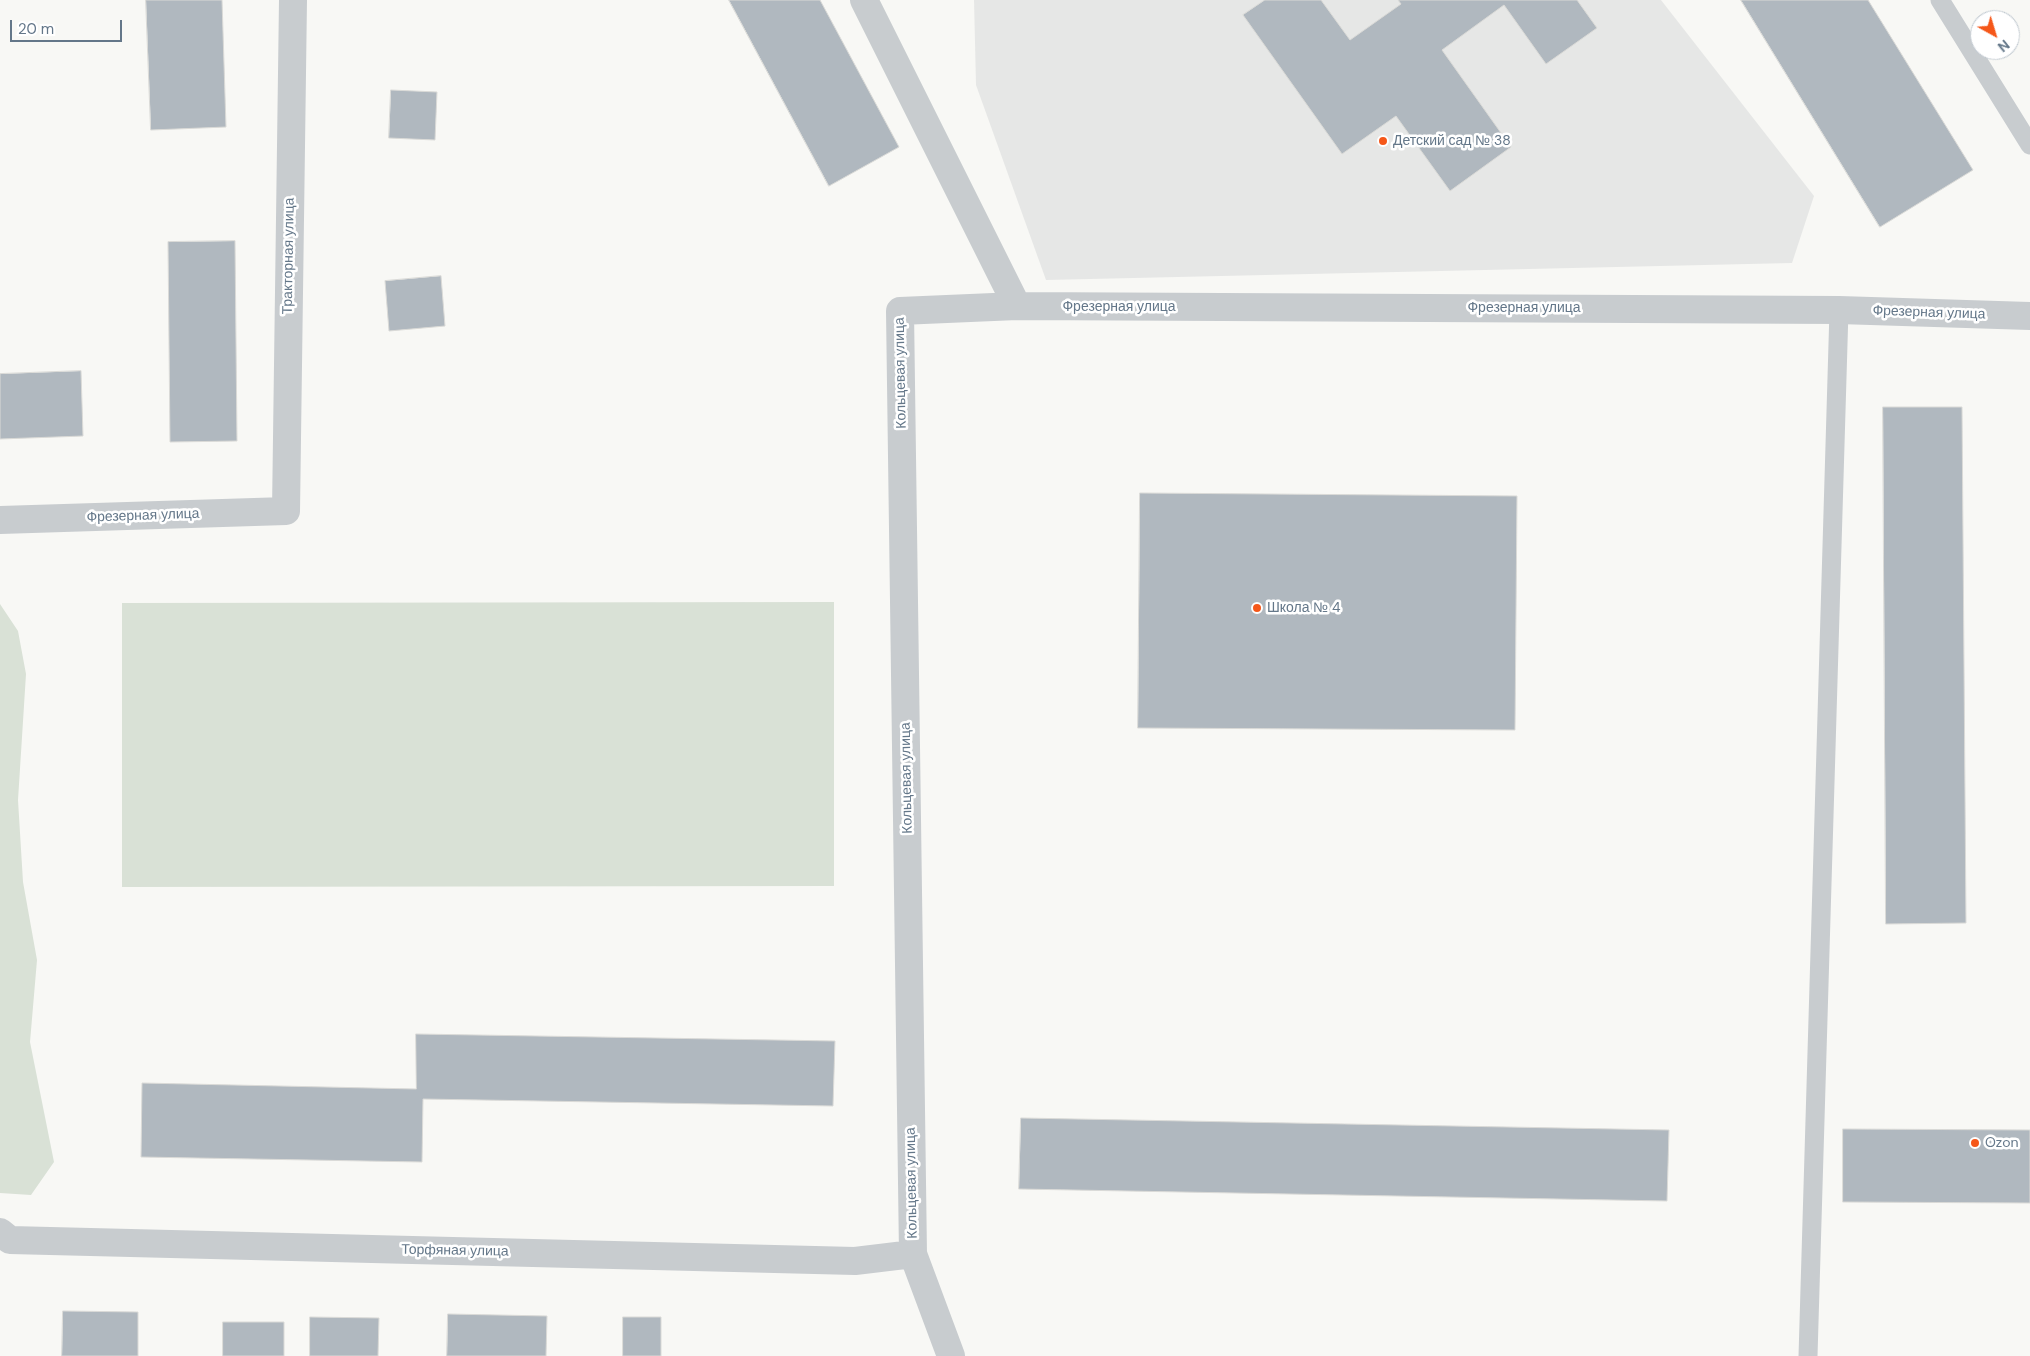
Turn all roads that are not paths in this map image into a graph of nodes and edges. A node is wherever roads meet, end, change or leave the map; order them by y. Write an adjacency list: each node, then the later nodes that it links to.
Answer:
1 (293, 0): 8 (street, Тракторная улица)
2 (864, 0): 5 (street)
3 (1940, 0): 4 (lane)
4 (2030, 145)
5 (1017, 306): 6 (street, Фрезерная улица); 11 (street, Кольцевая улица)
6 (1839, 310): 7 (street, Фрезерная улица); 13 (lane)
7 (2030, 316)
8 (286, 511): 9 (street, Фрезерная улица)
9 (0, 520)
10 (0, 1232): 11 (street, Торфяная улица)
11 (913, 1254): 12 (street, Кольцевая улица)
12 (952, 1356)
13 (1808, 1356)

